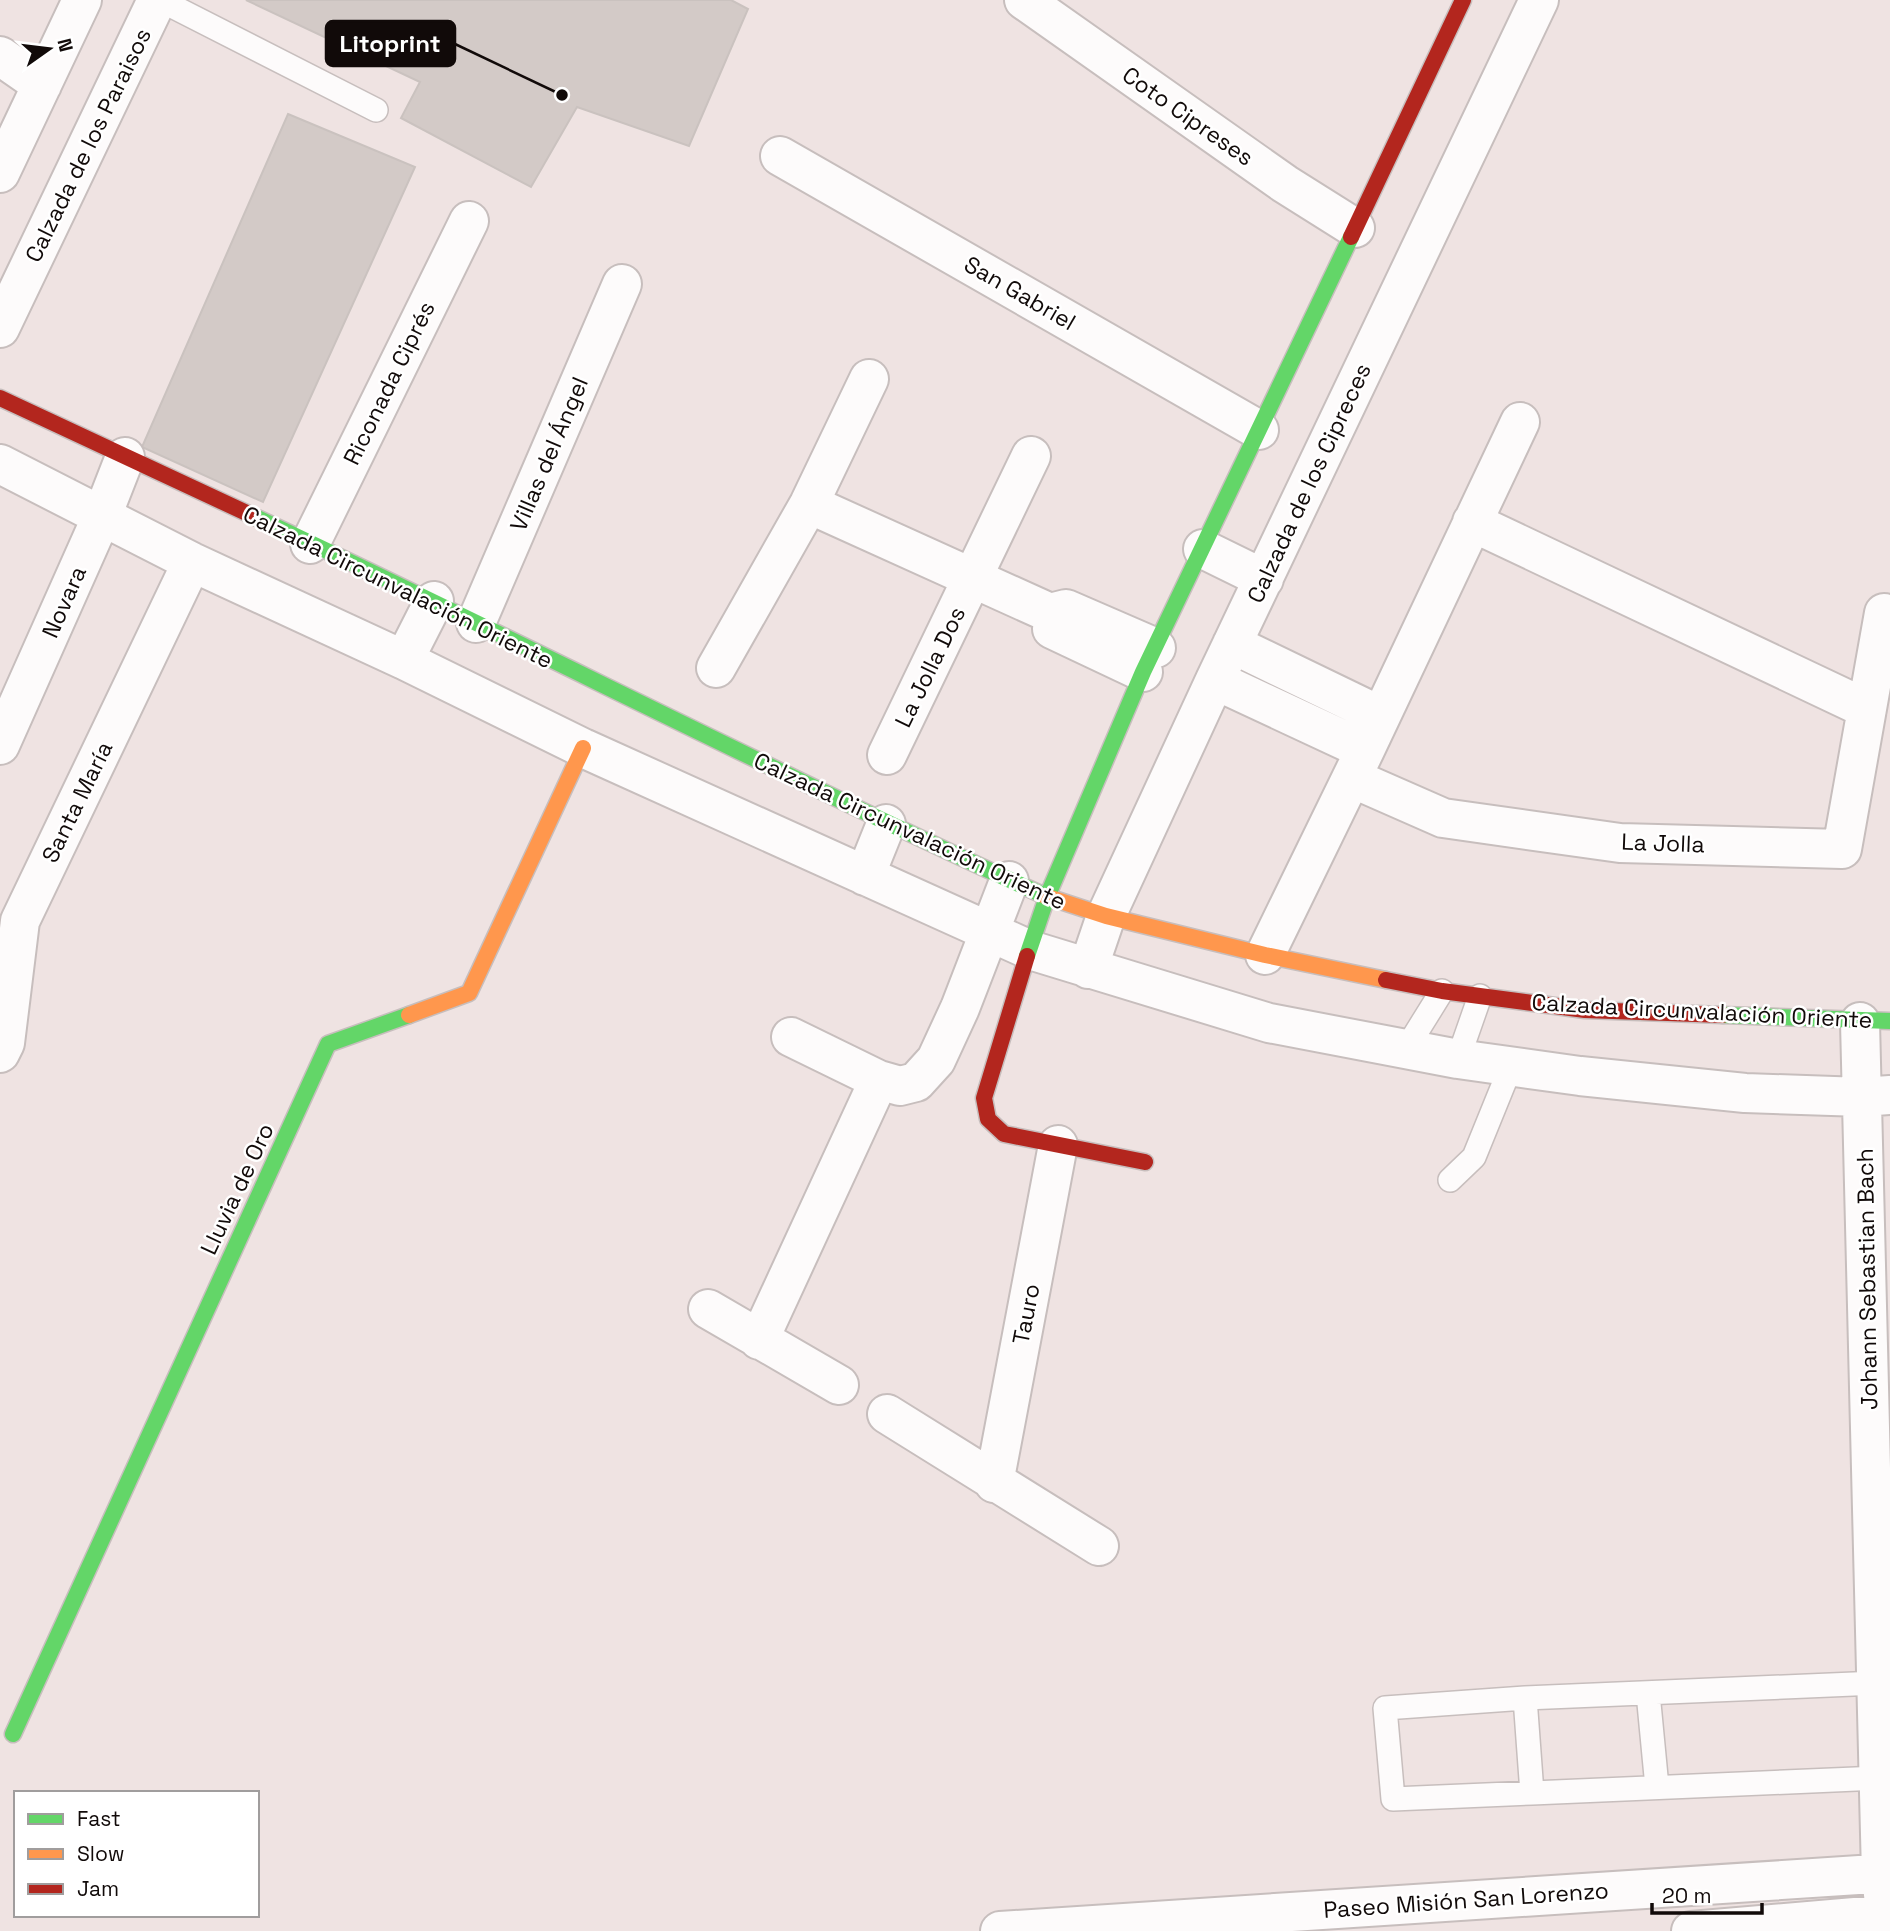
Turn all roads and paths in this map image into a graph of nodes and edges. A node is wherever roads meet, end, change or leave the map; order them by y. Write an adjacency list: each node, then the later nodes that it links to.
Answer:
1 (82, 0): 7 (street)
2 (158, 0): 8 (lane); 14 (street, Calzada de los Paraisos)
3 (1024, 0): 12 (street, Coto Cipreses)
4 (1463, 0): 12 (street)
5 (1533, 2): 29 (street, Calzada de los Cipreces)
6 (0, 56): 7 (street)
7 (43, 85): 10 (street)
8 (376, 110)
9 (780, 156): 18 (street, San Gabriel)
10 (0, 173)
11 (469, 221): 25 (street, Riconada Ciprés)
12 (1356, 228): 18 (street)
13 (622, 284): 32 (street, Villas del Ángel)
14 (0, 328)
15 (869, 379): 22 (street)
16 (0, 398): 20 (street, Calzada Circunvalación Oriente)
17 (1520, 422): 24 (street)
18 (1259, 430): 26 (street)
19 (1031, 456): 28 (street, La Jolla Dos)
20 (125, 457): 23 (street, Novara); 25 (street, Calzada Circunvalación Oriente)
21 (0, 464): 23 (street)
22 (809, 504): 28 (street, La Jolla Dos); 36 (street)
23 (102, 516): 27 (street); 39 (street, Novara)
24 (1472, 522): 38 (street); 41 (street)
25 (310, 544): 30 (street, Calzada Circunvalación Oriente)
26 (1203, 549): 29 (street); 35 (street)
27 (192, 562): 34 (street); 57 (street, Santa María)
28 (972, 578): 35 (street, La Jolla Dos); 42 (street, La Jolla Dos)
29 (1264, 579): 33 (street, Calzada de los Cipreces)
30 (434, 601): 32 (street, Calzada Circunvalación Oriente); 34 (street)
31 (1884, 613): 38 (street, La Jolla)
32 (476, 624): 43 (street, Calzada Circunvalación Oriente)
33 (1232, 645): 37 (street, Calzada de los Cipreces); 41 (street, La Jolla)
34 (404, 660): 40 (street)
35 (1149, 660): 46 (street)
36 (716, 668)
37 (1215, 680): 41 (street, La Jolla); 47 (street, Calzada de los Cipreces)
38 (1867, 709): 41 (street, La Jolla)
39 (0, 745)
40 (583, 748): 44 (street); 74 (street, Lluvia de Oro)
41 (1366, 748): 50 (street)
42 (887, 755)
43 (886, 824): 44 (street); 45 (street, Calzada Circunvalación Oriente)
44 (865, 876): 48 (street)
45 (1009, 881): 46 (street, Calzada Circunvalación Oriente); 48 (street)
46 (1047, 897): 47 (street, Calzada Circunvalación Oriente); 49 (street)
47 (1105, 916): 50 (street, Calzada Circunvalación Oriente); 51 (street, Calzada de los Cipreces)
48 (988, 932): 49 (street); 60 (street)
49 (1030, 950): 51 (street); 62 (street)
50 (1265, 955): 52 (street, Calzada Circunvalación Oriente)
51 (1088, 969): 56 (street)
52 (1443, 991): 53 (street, Calzada Circunvalación Oriente); 56 (lane)
53 (1480, 996): 54 (street, Calzada Circunvalación Oriente); 58 (lane)
54 (1875, 1021): 61 (street, Johann Sebastian Bach)
55 (791, 1037): 60 (street)
56 (1406, 1049): 58 (street)
57 (0, 1053)
58 (1458, 1059): 59 (street)
59 (1511, 1066): 61 (street); 64 (lane)
60 (879, 1080): 66 (street)
61 (1876, 1096): 71 (street, Johann Sebastian Bach)
62 (1058, 1145): 63 (street); 69 (street, Tauro)
63 (1145, 1163)
64 (1450, 1180)
65 (708, 1309): 66 (street)
66 (759, 1340): 67 (street)
67 (839, 1385)
68 (887, 1414): 69 (street)
69 (994, 1483): 70 (street)
70 (1099, 1546)
71 (1877, 1683): 72 (lane); 75 (street, Johann Sebastian Bach)
72 (1648, 1693): 73 (lane); 76 (lane)
73 (1525, 1698): 77 (lane); 77 (lane)
74 (13, 1734)
75 (1879, 1778): 76 (lane); 78 (street, Johann Sebastian Bach)
76 (1657, 1787): 77 (lane)
77 (1532, 1793)
78 (1886, 1873): 79 (street, Johann Sebastian Bach); 80 (street, Paseo Misión San Lorenzo)
79 (1887, 1914): 81 (street)
80 (1000, 1931)
81 (1691, 1931)

